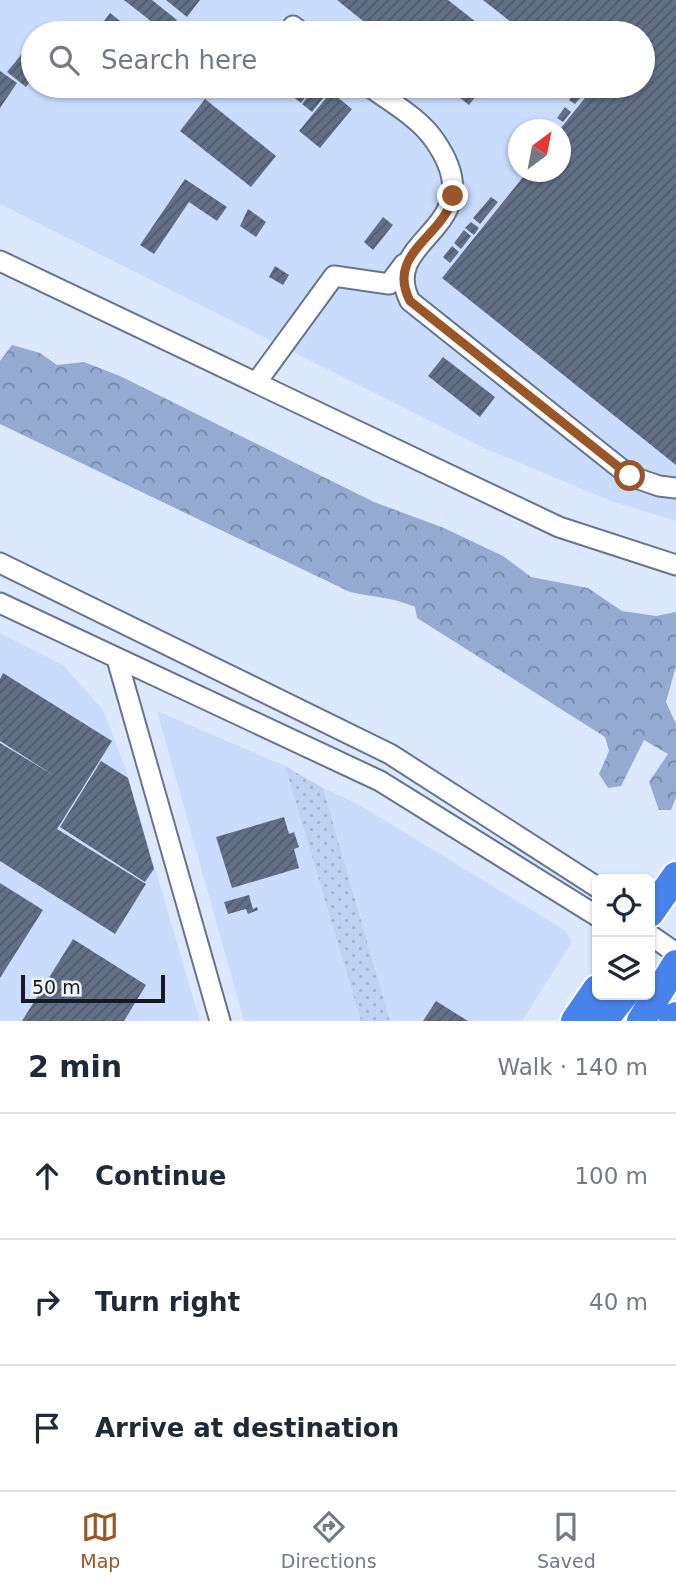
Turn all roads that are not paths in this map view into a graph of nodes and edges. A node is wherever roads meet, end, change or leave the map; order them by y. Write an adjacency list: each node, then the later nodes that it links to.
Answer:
1 (384, 98): 3 (street)
2 (0, 261): 4 (street)
3 (407, 261): 4 (street); 5 (street)
4 (256, 383): 7 (street)
5 (676, 488)
6 (0, 563): 11 (street)
7 (676, 565)
8 (0, 603): 9 (street)
9 (117, 659): 14 (street); 24 (street)
10 (676, 876): 12 (highway)
11 (592, 884)
12 (655, 906)
13 (676, 908): 15 (highway)
14 (592, 913)
15 (655, 921)
16 (652, 937): 17 (street)
17 (676, 958): 18 (highway); 19 (highway); 28 (highway)
18 (655, 968)
19 (655, 986)
20 (592, 996): 25 (highway)
21 (620, 1000): 26 (highway)
22 (645, 1000): 27 (highway)
23 (676, 1016): 29 (highway)
24 (220, 1021)
25 (575, 1021)
26 (603, 1021)
27 (629, 1021)
28 (641, 1021)
29 (673, 1021)

